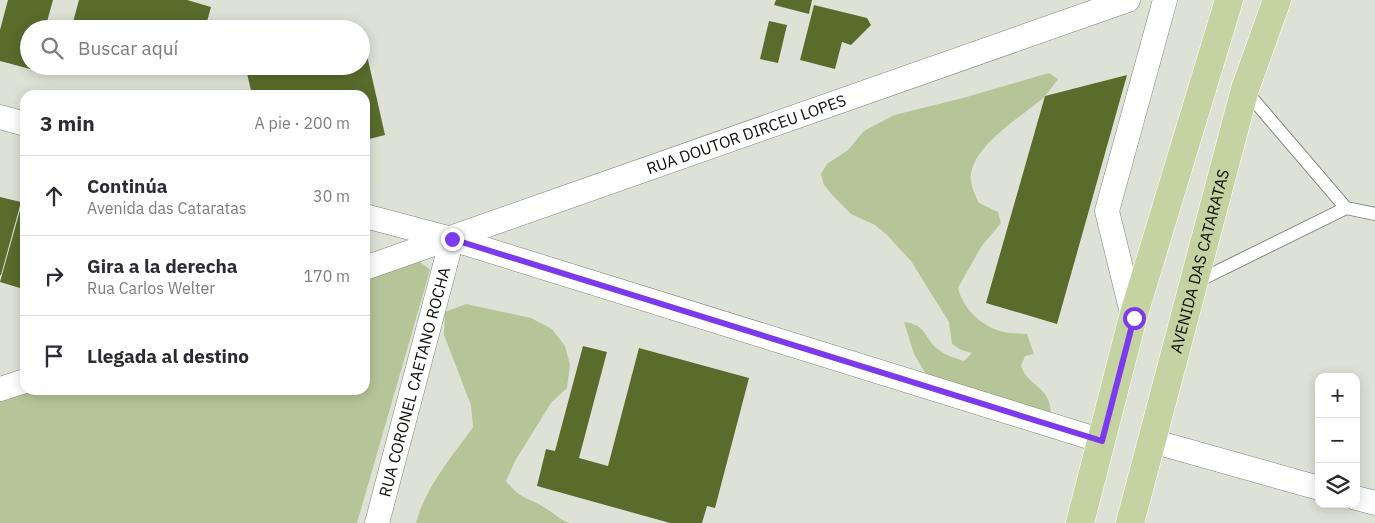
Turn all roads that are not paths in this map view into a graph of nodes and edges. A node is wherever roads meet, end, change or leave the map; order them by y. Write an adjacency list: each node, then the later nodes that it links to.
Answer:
1 (1128, 0): 5 (street, RUA DOUTOR DIRCEU LOPES)
2 (1165, 0): 15 (street)
3 (1229, 0): 15 (main road)
4 (1277, 0): 6 (main road, AVENIDA DAS CATARATAS)
5 (1085, 7): 12 (street, RUA DOUTOR DIRCEU LOPES)
6 (1245, 89): 9 (lane); 14 (main road, AVENIDA DAS CATARATAS)
7 (0, 117): 8 (street)
8 (20, 123)
9 (1346, 208): 10 (lane); 14 (lane)
10 (1375, 214)
11 (370, 217): 12 (street)
12 (452, 239): 13 (street, RUA DOUTOR DIRCEU LOPES); 18 (street); 23 (street, RUA CORONEL CAETANO ROCHA)
13 (370, 266)
14 (1194, 283): 19 (main road, AVENIDA DAS CATARATAS)
15 (1134, 318): 18 (main road)
16 (20, 383): 17 (street)
17 (0, 389)
18 (1102, 441): 24 (main road)
19 (1152, 441): 20 (street); 25 (main road, AVENIDA DAS CATARATAS)
20 (1315, 487)
21 (1360, 499): 22 (street)
22 (1375, 503)
23 (378, 523)
24 (1080, 523)
25 (1130, 523)

